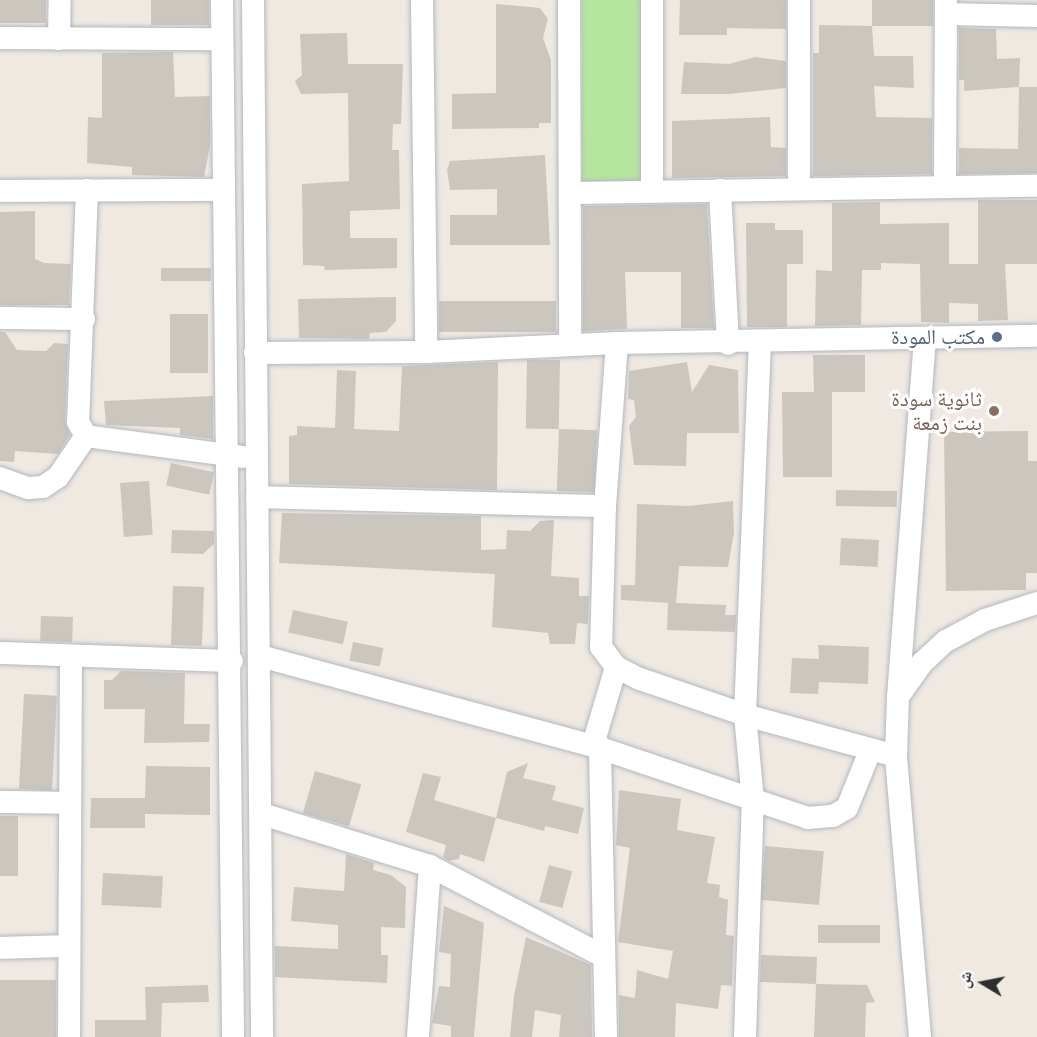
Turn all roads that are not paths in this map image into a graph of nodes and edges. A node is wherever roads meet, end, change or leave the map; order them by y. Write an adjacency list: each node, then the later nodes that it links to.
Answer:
1 (60, 0): 11 (street)
2 (222, 0): 12 (street)
3 (253, 0): 30 (street)
4 (422, 0): 31 (street)
5 (569, 0): 21 (street)
6 (652, 0): 18 (street)
7 (800, 0): 15 (street)
8 (946, 7): 9 (street); 13 (street)
9 (1037, 16)
10 (0, 38): 11 (street)
11 (59, 39): 12 (street)
12 (222, 39): 17 (street)
13 (945, 186): 14 (street); 15 (street)
14 (1037, 186)
15 (799, 189): 19 (street)
16 (87, 190): 17 (street); 20 (street); 23 (street)
17 (223, 190): 33 (street)
18 (652, 190): 19 (street); 21 (street)
19 (720, 190): 27 (street)
20 (0, 191)
21 (571, 194): 29 (street)
22 (0, 318): 23 (street)
23 (84, 319): 32 (street)
24 (1037, 336): 25 (street)
25 (925, 339): 28 (street); 44 (street)
26 (617, 343): 27 (street); 29 (street); 37 (street)
27 (728, 344): 28 (street)
28 (760, 344): 45 (street)
29 (570, 345): 31 (street)
30 (255, 352): 31 (street); 34 (street)
31 (426, 352)
32 (86, 436): 33 (street); 35 (street)
33 (228, 457): 34 (street); 42 (street)
34 (256, 458): 36 (street)
35 (0, 478)
36 (257, 497): 37 (street); 40 (street)
37 (605, 506): 43 (street)
38 (1037, 603): 44 (street)
39 (0, 653): 41 (street)
40 (260, 656): 46 (street); 52 (street)
41 (71, 657): 42 (street); 51 (street)
42 (232, 660): 58 (street)
43 (616, 667): 45 (street); 46 (street)
44 (898, 697): 48 (street)
45 (745, 715): 47 (street); 49 (street)
46 (600, 748): 49 (street); 56 (street)
47 (870, 752): 48 (street); 49 (street)
48 (896, 756): 63 (street)
49 (753, 801): 62 (street)
50 (0, 802): 51 (street)
51 (69, 803): 54 (street)
52 (262, 814): 53 (street); 59 (street)
53 (430, 866): 56 (street); 60 (street)
54 (69, 946): 55 (street); 57 (street)
55 (0, 948)
56 (603, 956): 61 (street)
57 (69, 1037)
58 (233, 1037)
59 (262, 1037)
60 (418, 1037)
61 (606, 1037)
62 (745, 1037)
63 (920, 1037)

